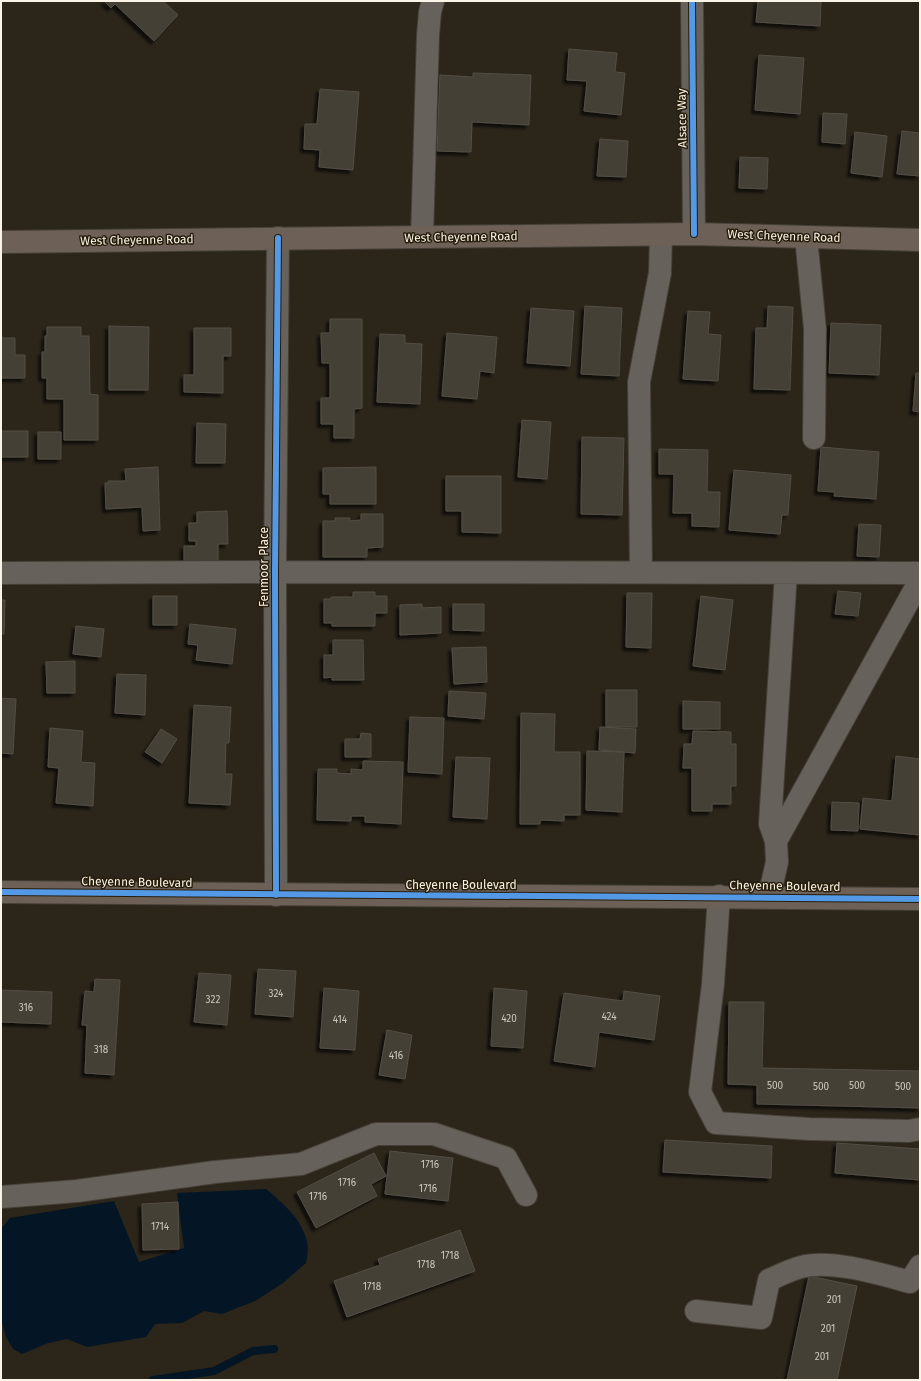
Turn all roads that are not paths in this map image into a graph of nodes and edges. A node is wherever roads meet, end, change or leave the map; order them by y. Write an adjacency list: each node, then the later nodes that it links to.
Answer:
1 (433, 1): 5 (street)
2 (692, 1): 3 (street, Alsace Way)
3 (694, 234): 4 (main road, West Cheyenne Road); 6 (main road, West Cheyenne Road)
4 (661, 235): 5 (main road, West Cheyenne Road); 12 (street)
5 (422, 237): 7 (main road, West Cheyenne Road)
6 (806, 237): 8 (main road, West Cheyenne Road); 10 (street)
7 (278, 238): 9 (main road, West Cheyenne Road); 11 (street, Fenmoor Place)
8 (920, 240)
9 (1, 242)
10 (814, 438)
11 (275, 572): 12 (street); 13 (street); 19 (street, Fenmoor Place)
12 (641, 572): 14 (street)
13 (1, 573)
14 (786, 573): 15 (street); 17 (street)
15 (920, 573)
16 (920, 580): 17 (street)
17 (776, 841): 21 (street)
18 (1, 892): 19 (main road, Cheyenne Boulevard)
19 (276, 895): 20 (main road, Cheyenne Boulevard)
20 (719, 896): 21 (main road, Cheyenne Boulevard); 23 (street)
21 (769, 897): 22 (main road, Cheyenne Boulevard)
22 (920, 899)
23 (920, 1129)
24 (526, 1195): 25 (street)
25 (1, 1197)
26 (915, 1274): 27 (street)
27 (696, 1312)

